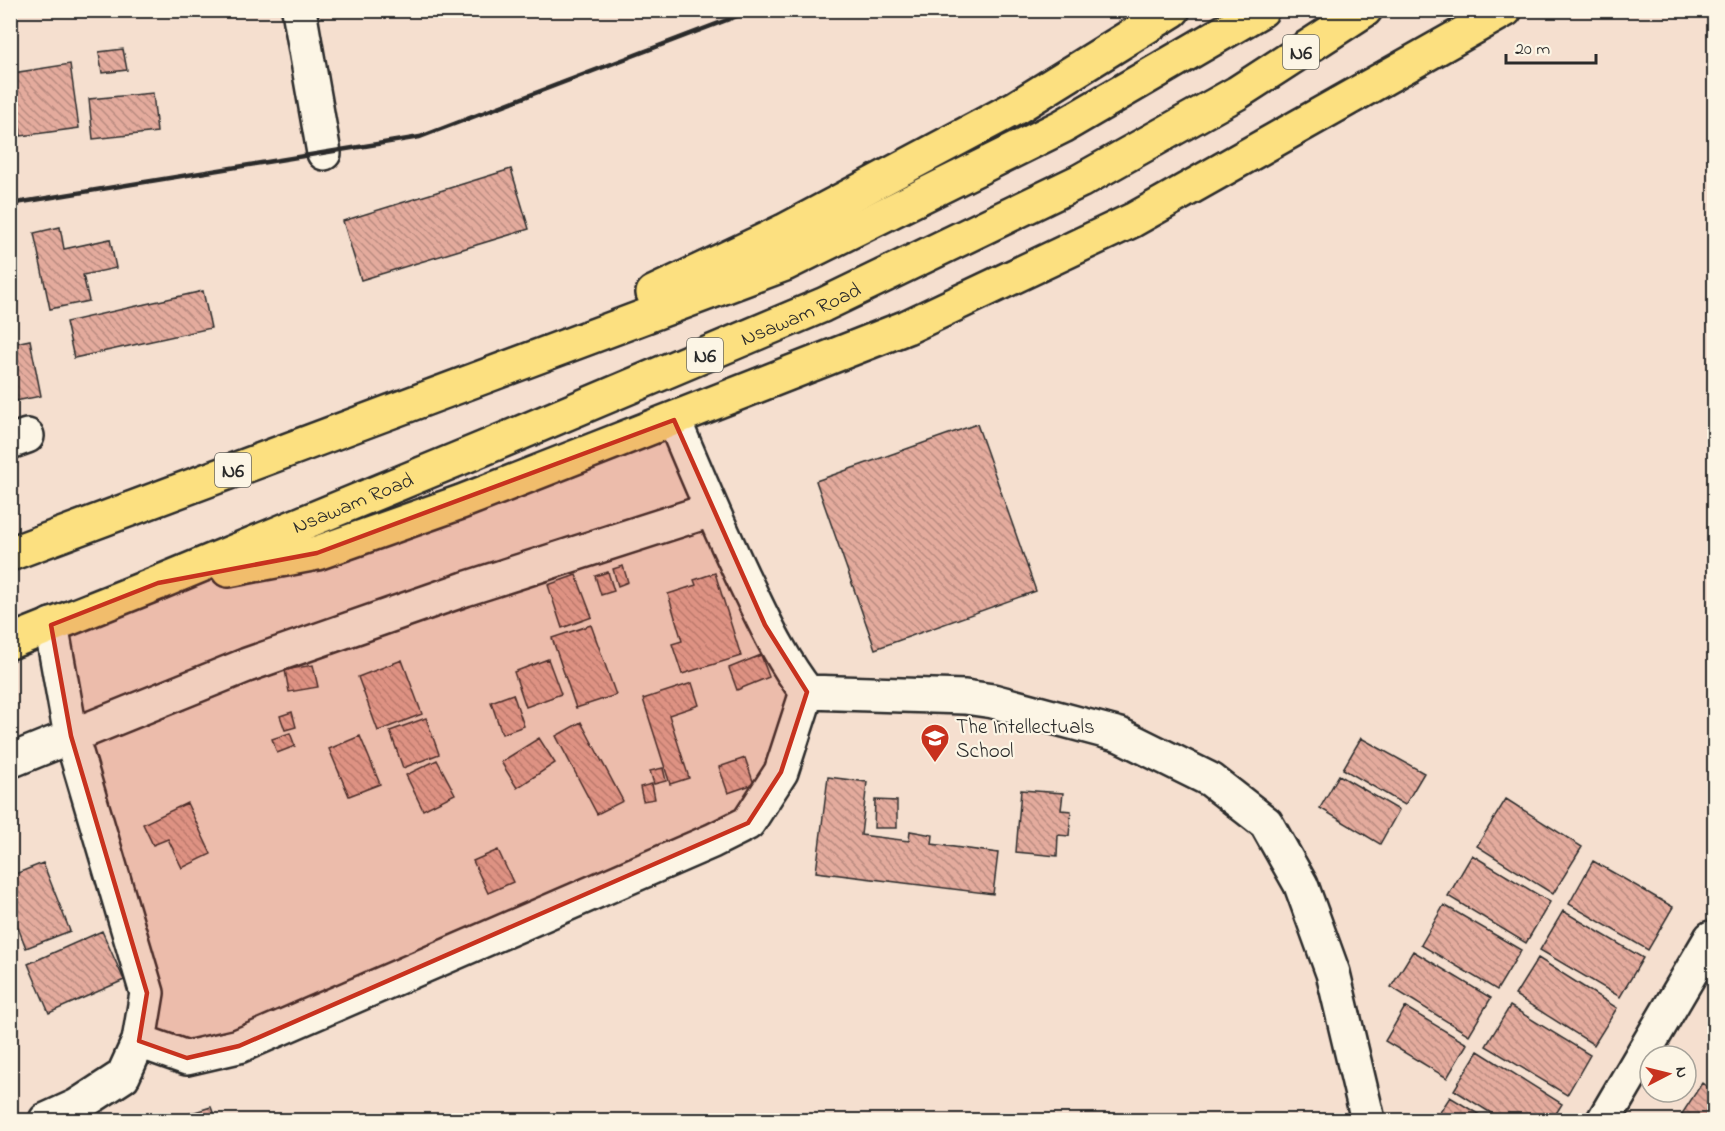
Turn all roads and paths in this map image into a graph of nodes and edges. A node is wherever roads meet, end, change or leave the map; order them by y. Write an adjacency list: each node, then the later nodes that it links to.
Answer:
1 (300, 10): 8 (street)
2 (1262, 10): 9 (highway, N6)
3 (1365, 10): 13 (highway, Nsawam Road / N6)
4 (1469, 10): 7 (highway)
5 (1505, 10): 7 (highway)
6 (1163, 15): 9 (highway)
7 (1397, 72): 10 (highway)
8 (324, 153)
9 (456, 386): 12 (highway, N6)
10 (674, 420): 11 (street); 13 (highway)
11 (711, 510): 16 (street); 17 (street)
12 (10, 554)
13 (158, 583): 14 (highway, Nsawam Road / N6)
14 (51, 625): 15 (highway, Nsawam Road / N6); 17 (street)
15 (10, 642)
16 (807, 692): 20 (street); 22 (street)
17 (70, 736): 18 (street); 20 (street)
18 (10, 761)
19 (1711, 938): 23 (street)
20 (139, 1041): 21 (street)
21 (46, 1120)
22 (1368, 1120)
23 (1604, 1120)

